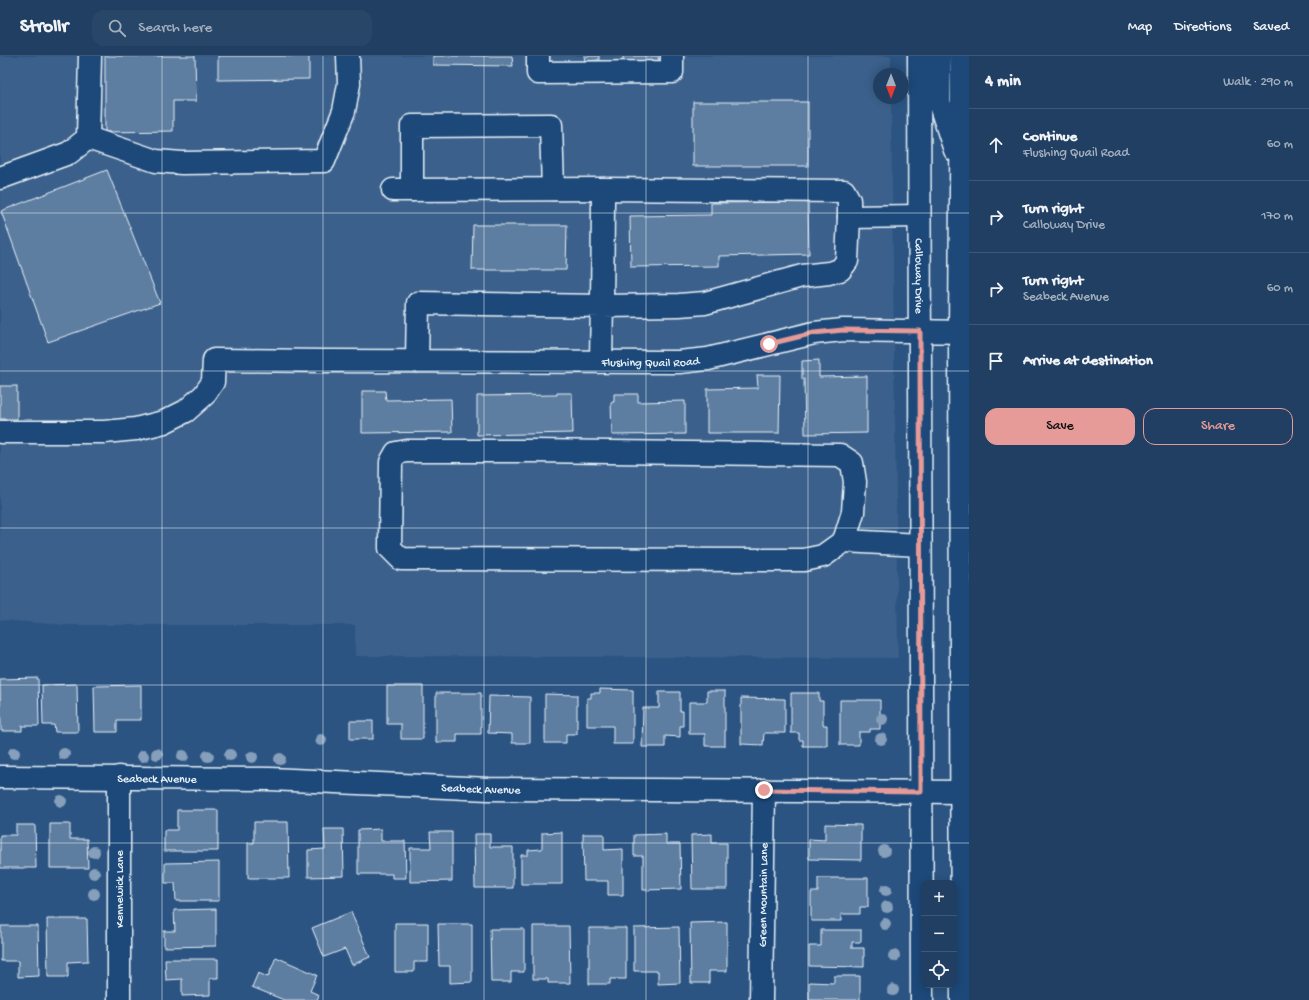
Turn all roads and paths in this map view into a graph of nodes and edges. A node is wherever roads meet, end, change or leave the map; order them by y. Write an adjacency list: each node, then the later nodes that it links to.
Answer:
1 (90, 56): 8 (street)
2 (348, 56): 8 (street)
3 (538, 56): 4 (street)
4 (672, 56)
5 (919, 56): 13 (street, Calloway Drive)
6 (940, 56): 9 (street)
7 (962, 56): 9 (street)
8 (88, 138): 10 (street)
9 (961, 166): 17 (street)
10 (0, 178)
11 (553, 189): 11 (street); 12 (street)
12 (603, 189): 14 (street); 15 (street)
13 (919, 216): 14 (street); 16 (street, Calloway Drive)
14 (850, 217): 15 (street)
15 (602, 306): 18 (street); 19 (street)
16 (920, 331): 17 (street, Flushing Quail Road); 19 (street, Flushing Quail Road); 23 (street, Calloway Drive)
17 (965, 332): 21 (street)
18 (416, 361): 19 (street, Flushing Quail Road); 20 (street, Flushing Quail Road)
19 (601, 361)
20 (0, 432)
21 (965, 533): 28 (street)
22 (844, 541): 22 (street); 23 (street)
23 (920, 545): 27 (street, Calloway Drive)
24 (0, 777): 25 (street, Seabeck Avenue)
25 (119, 777): 26 (street, Seabeck Avenue); 30 (street, Kennewick Lane)
26 (764, 790): 27 (street, Seabeck Avenue); 31 (street, Green Mountain Lane)
27 (921, 792): 28 (street, Seabeck Avenue); 32 (street, Calloway Drive)
28 (966, 792): 29 (street)
29 (966, 920): 33 (street)
30 (120, 1000)
31 (761, 1000)
32 (922, 1000)
33 (962, 1000)

